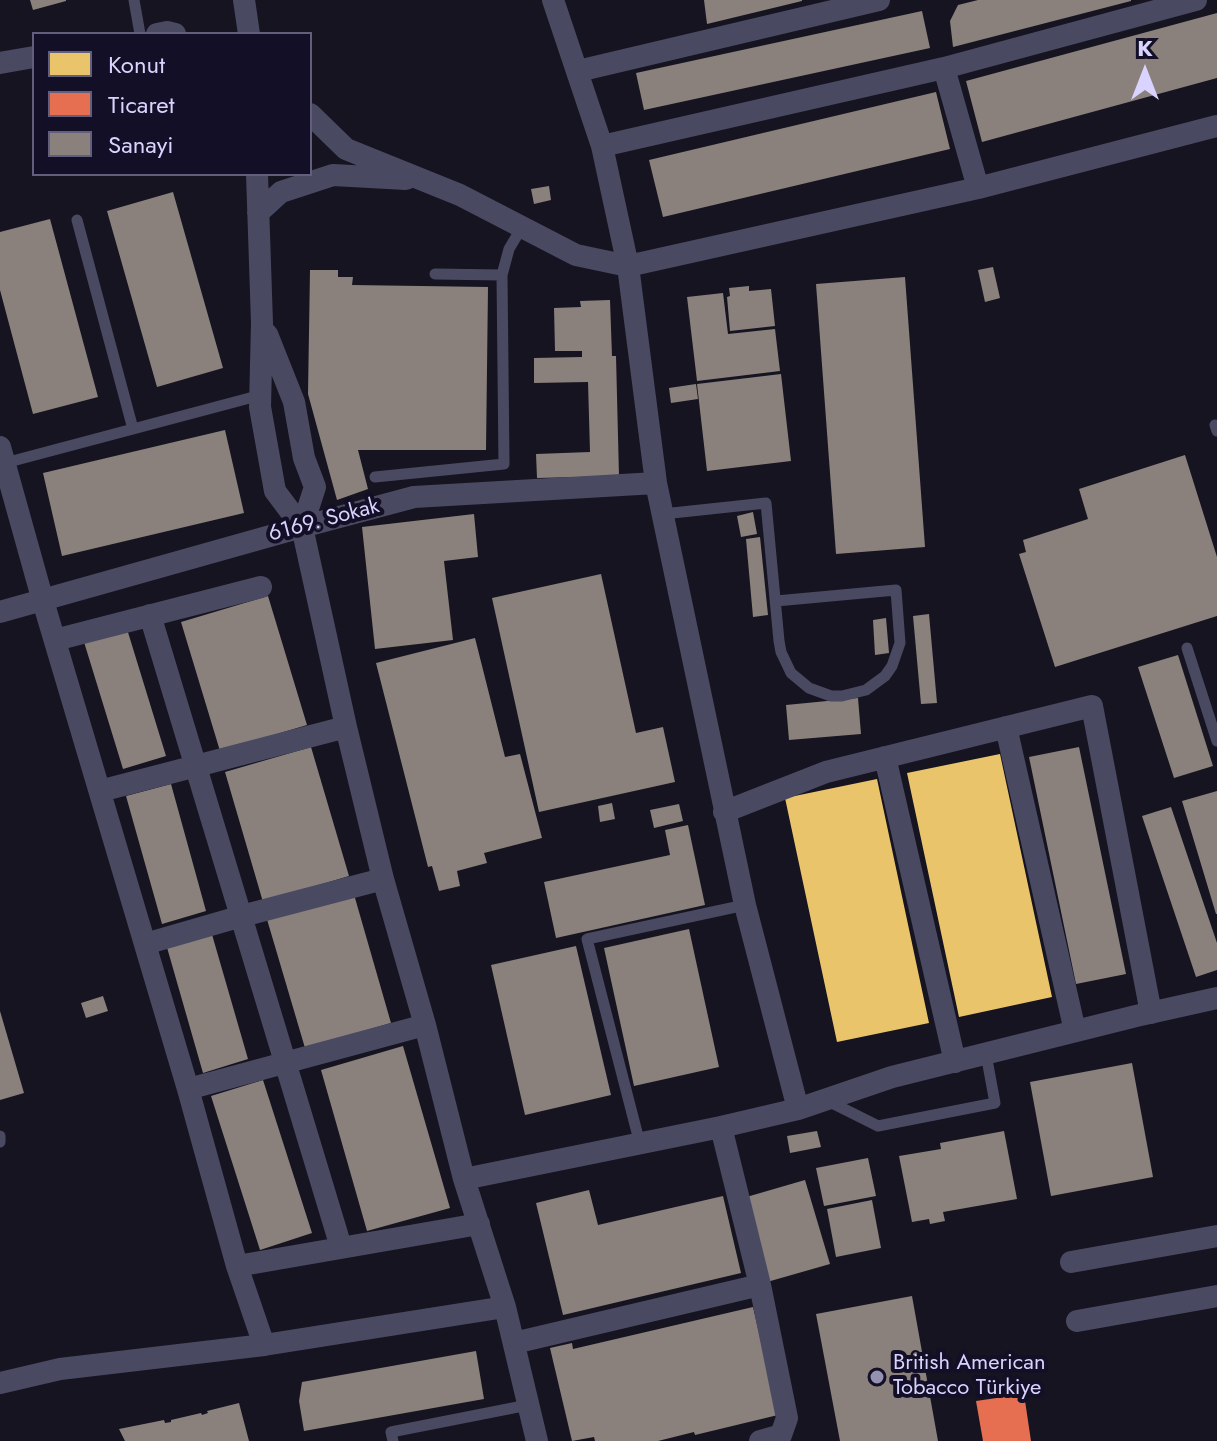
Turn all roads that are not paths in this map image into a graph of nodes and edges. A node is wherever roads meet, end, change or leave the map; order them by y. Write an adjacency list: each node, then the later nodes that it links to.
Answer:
1 (134, 0): 6 (lane)
2 (244, 0): 7 (street)
3 (553, 0): 11 (street)
4 (879, 0): 11 (street)
5 (1196, 0): 10 (street)
6 (140, 32)
7 (249, 32)
8 (32, 57): 9 (street)
9 (0, 63)
10 (944, 68): 14 (street); 17 (street)
11 (578, 71): 14 (street)
12 (312, 116): 16 (street)
13 (1217, 126): 17 (street)
14 (602, 146): 21 (street)
15 (257, 176): 18 (street)
16 (423, 180): 18 (street); 20 (street)
17 (978, 188): 21 (street)
18 (258, 213): 24 (street)
19 (77, 220): 26 (lane)
20 (522, 227): 21 (street); 23 (lane)
21 (628, 266): 29 (street)
22 (435, 274): 23 (lane)
23 (502, 275): 28 (lane)
24 (262, 323): 25 (street); 31 (street)
25 (261, 395): 26 (lane); 31 (street)
26 (133, 429): 27 (lane)
27 (2, 455): 33 (street)
28 (375, 477)
29 (656, 483): 30 (street); 31 (street, 6169. Sokak)
30 (663, 514): 34 (lane); 45 (street)
31 (302, 527): 33 (street, 6169. Sokak); 39 (street)
32 (261, 587): 36 (street)
33 (43, 601): 35 (street, 6169. Sokak); 37 (street)
34 (776, 601): 34 (lane)
35 (0, 612)
36 (150, 615): 37 (street); 43 (street)
37 (55, 640): 44 (street)
38 (1187, 648): 41 (lane)
39 (346, 727): 43 (street); 46 (street)
40 (1006, 727): 42 (street); 51 (street); 53 (street)
41 (1217, 741)
42 (885, 757): 45 (street); 56 (street)
43 (197, 766): 44 (street); 48 (street)
44 (100, 791): 49 (street)
45 (724, 812): 47 (street)
46 (383, 879): 48 (street); 52 (street)
47 (745, 905): 59 (street); 61 (lane)
48 (242, 916): 49 (street); 55 (street)
49 (145, 944): 57 (street)
50 (1217, 998): 51 (street)
51 (1151, 1013): 53 (street)
52 (425, 1025): 55 (street); 62 (street)
53 (1075, 1031): 54 (street)
54 (986, 1054): 56 (street); 58 (lane)
55 (285, 1062): 57 (street); 65 (street)
56 (955, 1062): 58 (street)
57 (188, 1089): 67 (street)
58 (825, 1100): 59 (street)
59 (798, 1109): 60 (street)
60 (721, 1127): 61 (street); 68 (street)
61 (640, 1144): 62 (street)
62 (464, 1179): 63 (street)
63 (479, 1224): 65 (street); 70 (street)
64 (1217, 1236): 66 (street)
65 (341, 1247): 67 (street)
66 (1071, 1262)
67 (237, 1266): 73 (street)
68 (760, 1285): 72 (street); 78 (street)
69 (1217, 1296): 71 (street)
70 (505, 1307): 72 (street); 73 (street)
71 (1077, 1321)
72 (514, 1343): 75 (street)
73 (264, 1345): 74 (street)
74 (0, 1383)
75 (528, 1405): 76 (lane); 77 (street)
76 (393, 1441)
77 (537, 1441)
78 (760, 1441)

